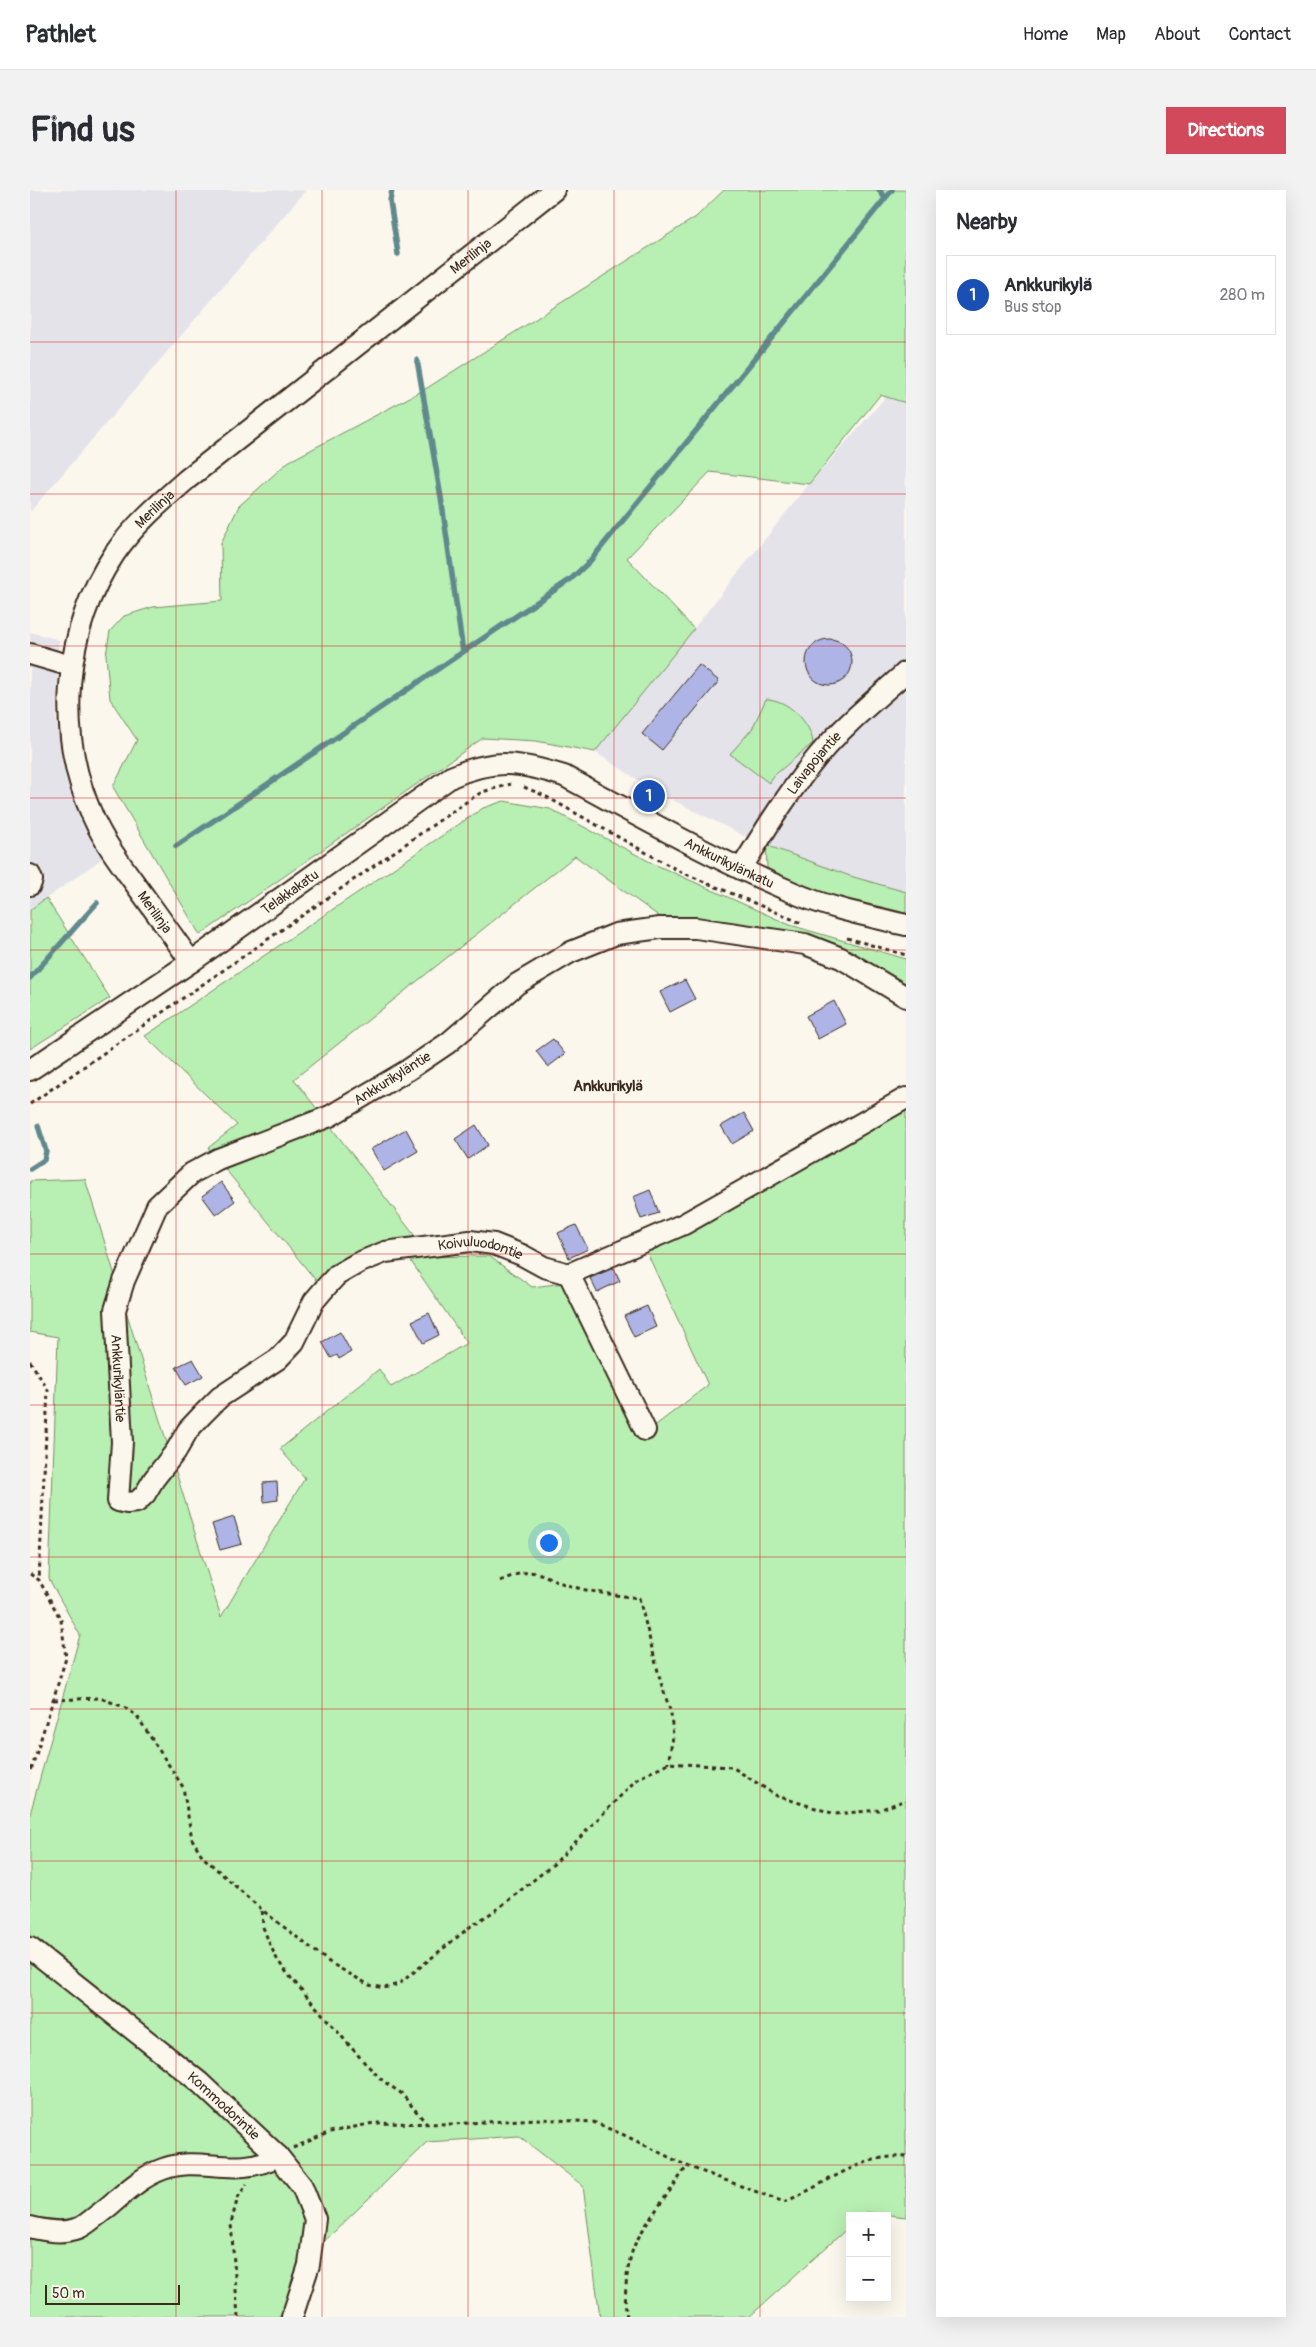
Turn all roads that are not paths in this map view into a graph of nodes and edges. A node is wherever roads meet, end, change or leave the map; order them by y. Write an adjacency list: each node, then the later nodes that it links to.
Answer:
1 (554, 190): 3 (street, Merilinja)
2 (30, 654): 3 (street)
3 (71, 666): 10 (street, Merilinja)
4 (906, 672): 6 (street, Laivapojantie)
5 (564, 776): 6 (street, Ankkurikylänkatu); 10 (street, Telakkakatu)
6 (741, 869): 9 (street, Ankkurikylänkatu)
7 (30, 875): 8 (street)
8 (30, 885)
9 (906, 925)
10 (191, 962): 12 (street, Telakkakatu)
11 (906, 997): 16 (street, Ankkurikyläntie)
12 (30, 1070)
13 (906, 1098): 14 (street)
14 (570, 1274): 15 (street); 16 (street, Koivuluodontie)
15 (645, 1430)
16 (118, 1501)
17 (30, 1948): 18 (street, Kommodorintie)
18 (278, 2156): 19 (street); 20 (street, Kommodorintie)
19 (30, 2227)
20 (292, 2317)

